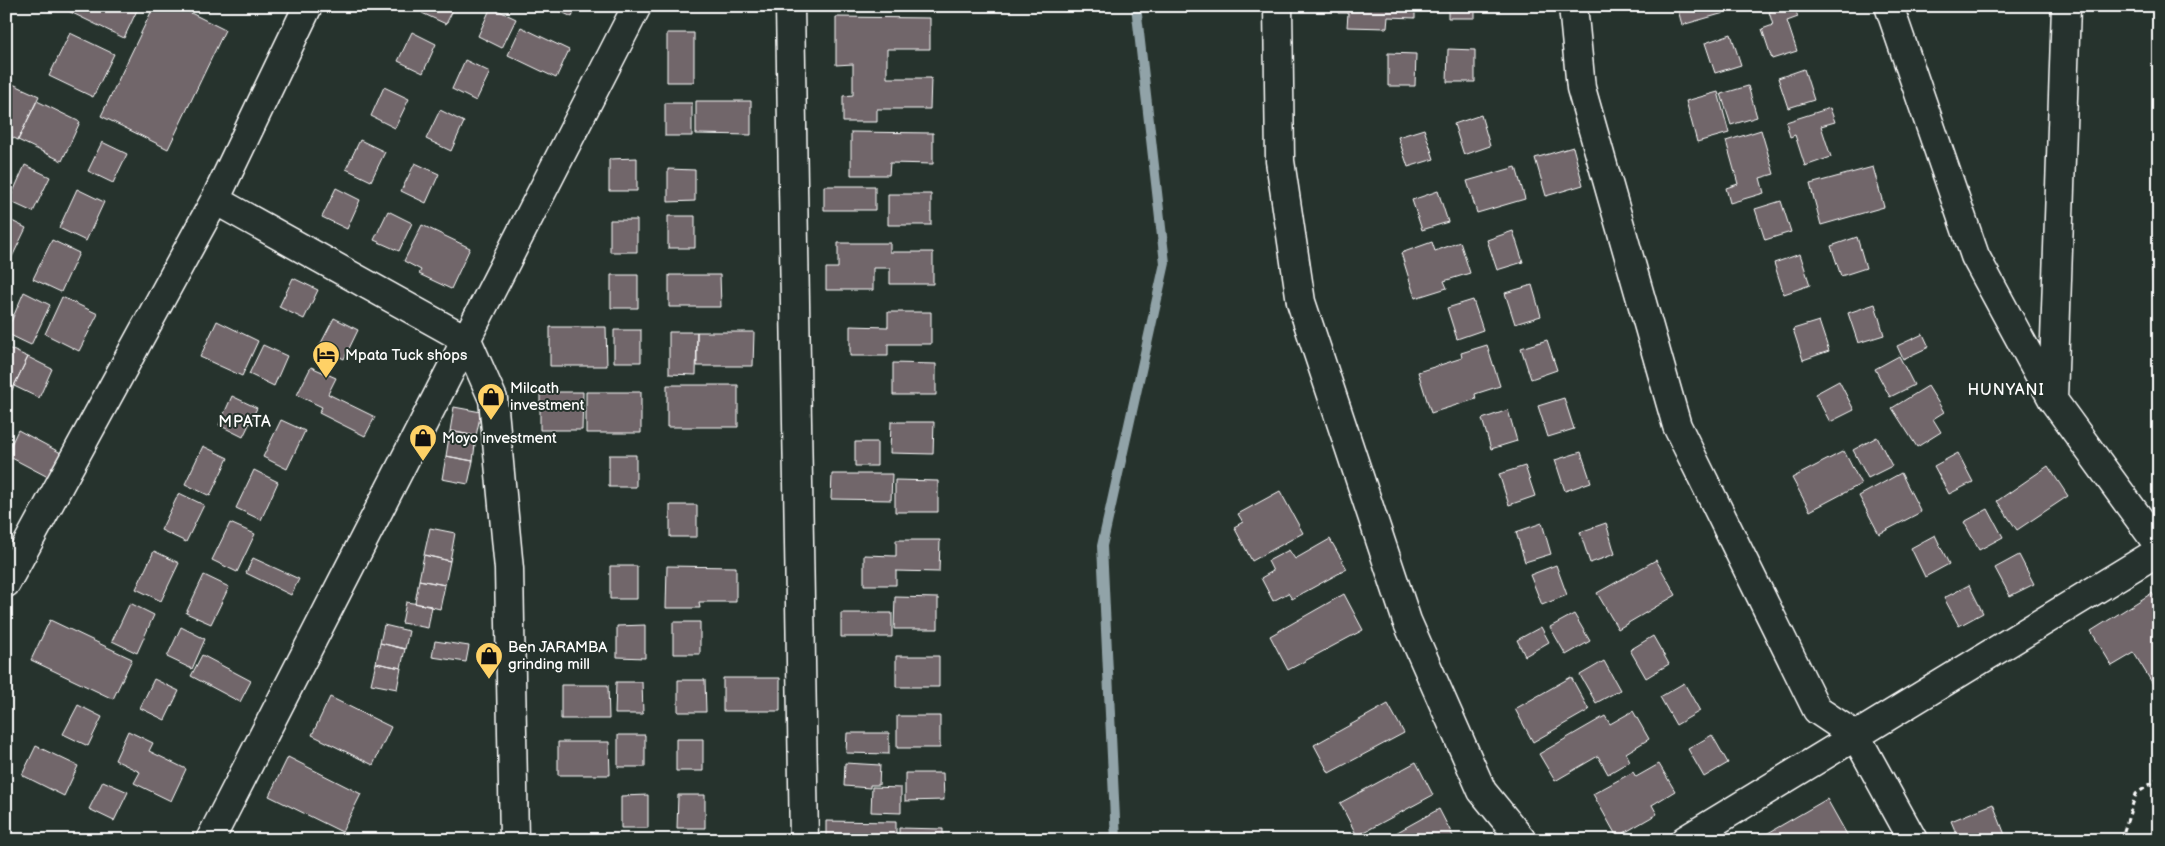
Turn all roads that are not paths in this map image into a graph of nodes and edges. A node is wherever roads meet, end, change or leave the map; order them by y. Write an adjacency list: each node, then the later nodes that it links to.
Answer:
1 (308, 6): 8 (street)
2 (637, 6): 9 (street)
3 (790, 6): 17 (street)
4 (1278, 6): 18 (street)
5 (1573, 6): 14 (street)
6 (1889, 6): 10 (street)
7 (2066, 6): 10 (street)
8 (215, 200): 9 (street); 13 (street)
9 (467, 340): 15 (street); 16 (street)
10 (2053, 400): 11 (street)
11 (2159, 546)
12 (2159, 551): 14 (street)
13 (6, 583)
14 (1856, 736): 19 (street); 20 (street)
15 (210, 840)
16 (514, 840)
17 (804, 840)
18 (1522, 840)
19 (1685, 840)
20 (1913, 840)

